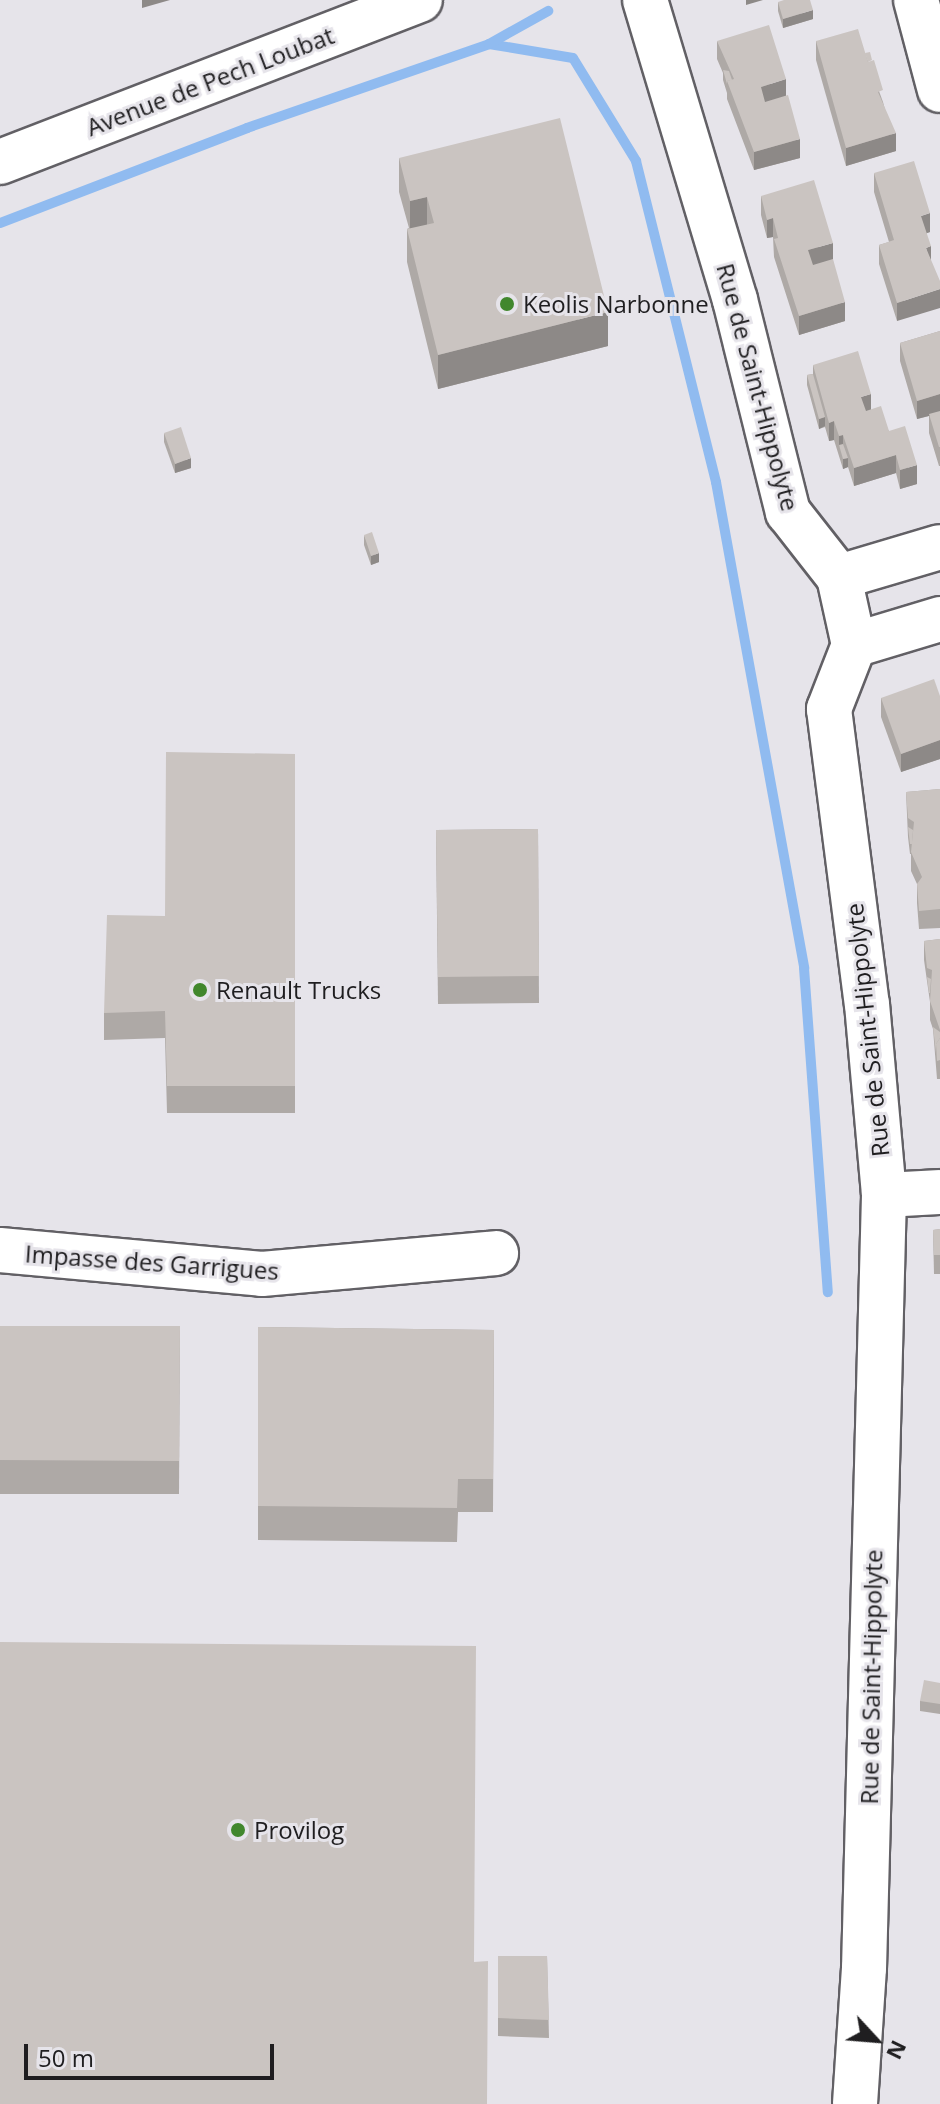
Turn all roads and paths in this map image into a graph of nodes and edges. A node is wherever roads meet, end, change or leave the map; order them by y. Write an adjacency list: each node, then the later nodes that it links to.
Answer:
1 (420, 0): 5 (street, Avenue de Pech Loubat)
2 (645, 0): 7 (street, Rue de Saint-Hippolyte)
3 (916, 0): 4 (street)
4 (940, 90)
5 (0, 162)
6 (940, 547): 7 (street)
7 (839, 577): 9 (street, Rue de Saint-Hippolyte)
8 (940, 619): 9 (street)
9 (854, 645): 11 (street, Rue de Saint-Hippolyte)
10 (940, 1192): 11 (street)
11 (884, 1195): 14 (street, Rue de Saint-Hippolyte)
12 (0, 1250): 13 (street, Impasse des Garrigues)
13 (496, 1253)
14 (855, 2104)

